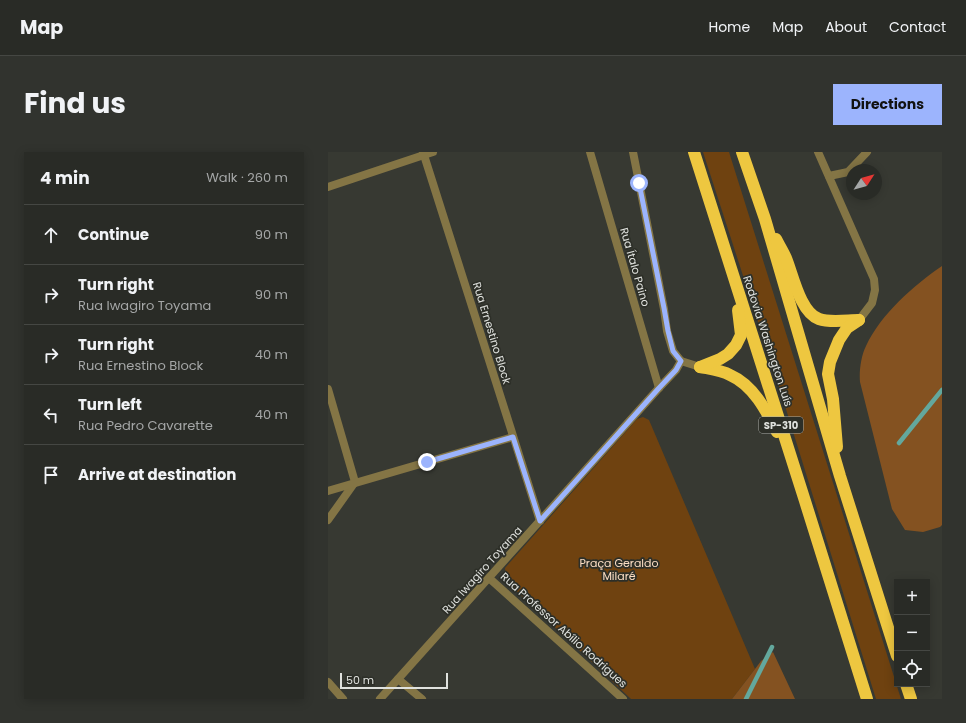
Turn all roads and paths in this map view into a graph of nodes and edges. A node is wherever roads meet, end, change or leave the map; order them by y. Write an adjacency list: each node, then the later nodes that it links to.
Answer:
1 (433, 152): 8 (street)
2 (590, 152): 16 (street, Rua Ítalo Paino)
3 (632, 152): 14 (street)
4 (694, 152): 12 (highway, Rodovia Washington Luís / SP-310)
5 (742, 152): 11 (highway)
6 (818, 152): 9 (street)
7 (867, 152): 9 (street)
8 (423, 153): 10 (street); 18 (street, Rua Ernestino Block)
9 (829, 176): 13 (street)
10 (328, 187)
11 (764, 219): 13 (highway); 19 (highway)
12 (720, 234): 15 (highway); 22 (highway, Rodovia Washington Luís / SP-310)
13 (859, 320): 19 (highway)
14 (681, 361): 15 (street); 16 (street, Rua Iwagiro Toyama)
15 (700, 367): 22 (highway)
16 (659, 388): 24 (street, Rua Iwagiro Toyama)
17 (328, 389): 20 (street)
18 (513, 437): 20 (street); 24 (street, Rua Ernestino Block)
19 (840, 476): 26 (highway)
20 (355, 482): 21 (street); 23 (street)
21 (328, 491)
22 (805, 501): 34 (highway, Rodovia Washington Luís / SP-310)
23 (328, 520)
24 (540, 521): 25 (street, Rua Iwagiro Toyama)
25 (489, 578): 27 (street, Rua Iwagiro Toyama); 33 (street, Rua Professor Abílio Rodrigues)
26 (895, 651)
27 (398, 679): 31 (street, Rua Iwagiro Toyama); 32 (street)
28 (328, 682): 30 (street)
29 (907, 687): 35 (highway)
30 (343, 699)
31 (380, 699)
32 (422, 699)
33 (623, 699)
34 (867, 699)
35 (911, 699)

